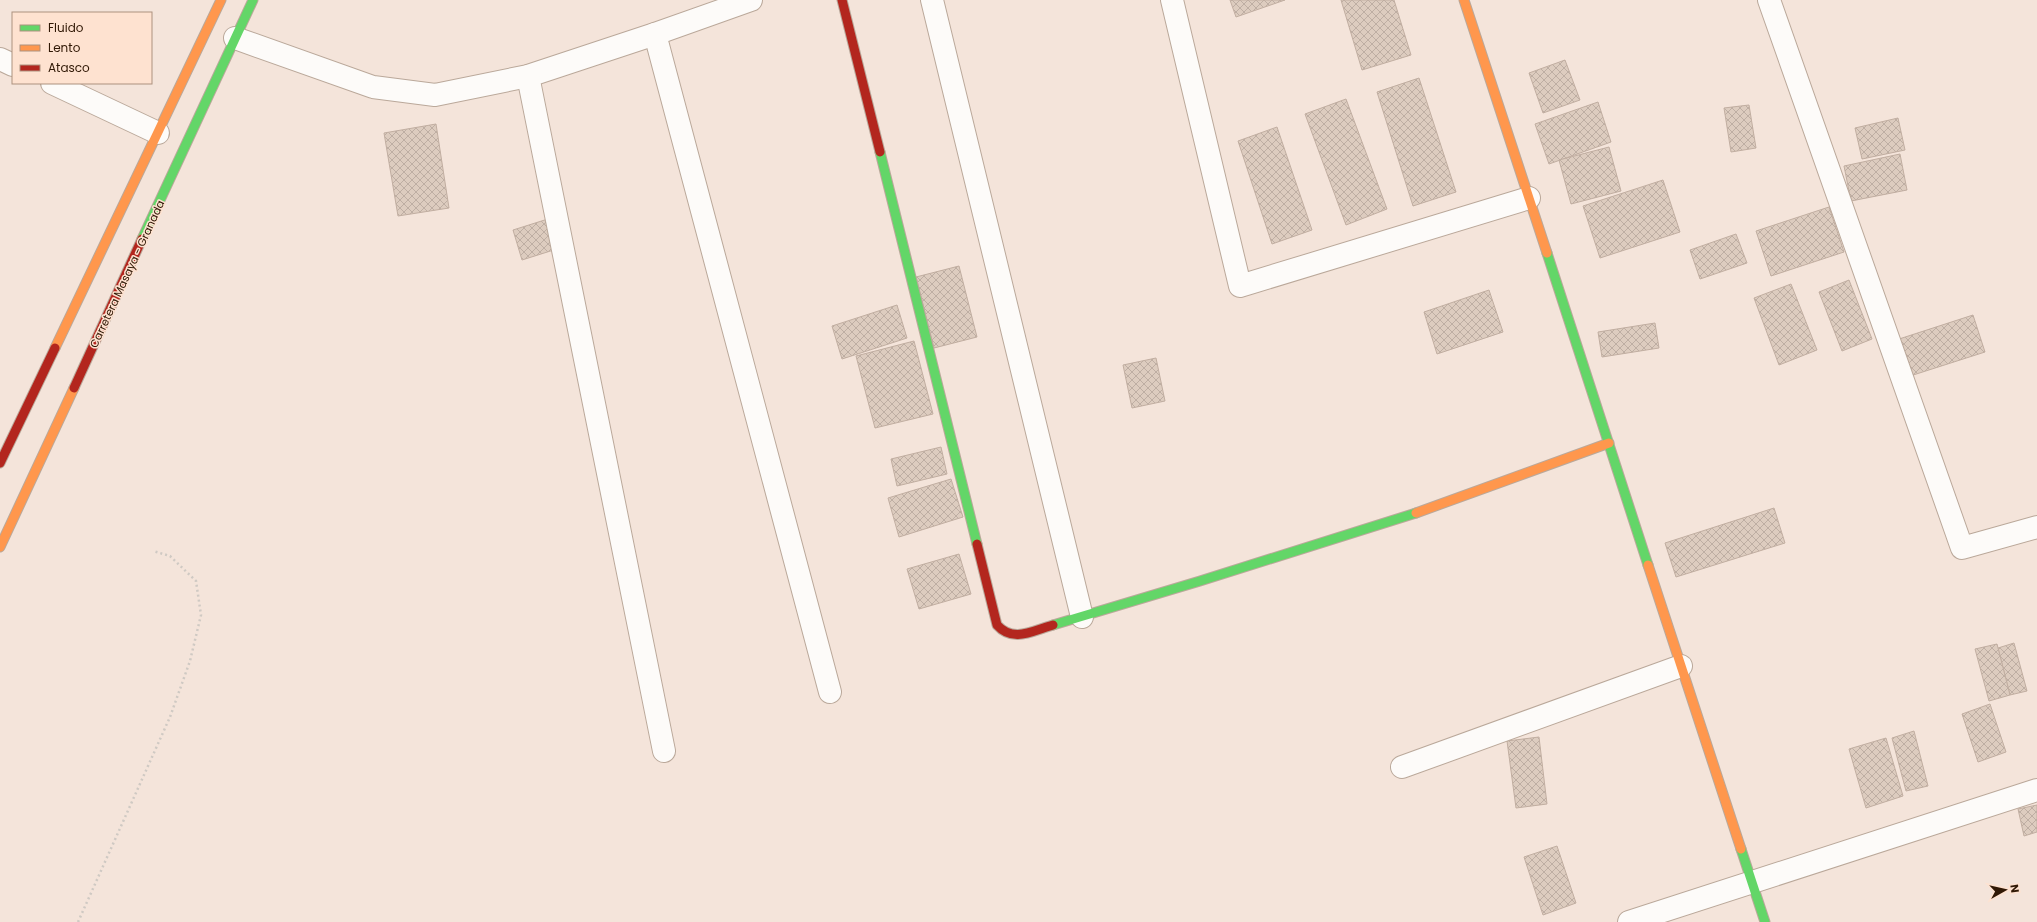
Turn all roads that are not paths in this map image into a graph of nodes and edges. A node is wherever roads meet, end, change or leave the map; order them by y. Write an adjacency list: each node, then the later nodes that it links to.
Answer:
1 (221, 0): 15 (main road)
2 (252, 0): 10 (main road, Carretera Masaya - Granada)
3 (752, 0): 9 (street)
4 (842, 0): 21 (main road)
5 (932, 0): 21 (street)
6 (1172, 0): 16 (street)
7 (1464, 0): 16 (main road)
8 (1769, 0): 19 (street)
9 (655, 34): 13 (street); 23 (street)
10 (235, 38): 13 (street); 20 (main road, Carretera Masaya - Granada)
11 (0, 59): 12 (street)
12 (12, 65)
13 (528, 76): 24 (street)
14 (54, 84): 15 (street)
15 (158, 133): 18 (main road)
16 (1529, 198): 17 (main road)
17 (1609, 443): 21 (main road); 22 (main road)
18 (0, 463)
19 (2037, 526)
20 (0, 547)
21 (1082, 617)
22 (1682, 666): 25 (street); 27 (main road)
23 (830, 692)
24 (664, 751)
25 (1402, 767)
26 (2037, 790): 27 (street)
27 (1752, 881): 28 (street); 29 (main road)
28 (1629, 922)
29 (1765, 922)

